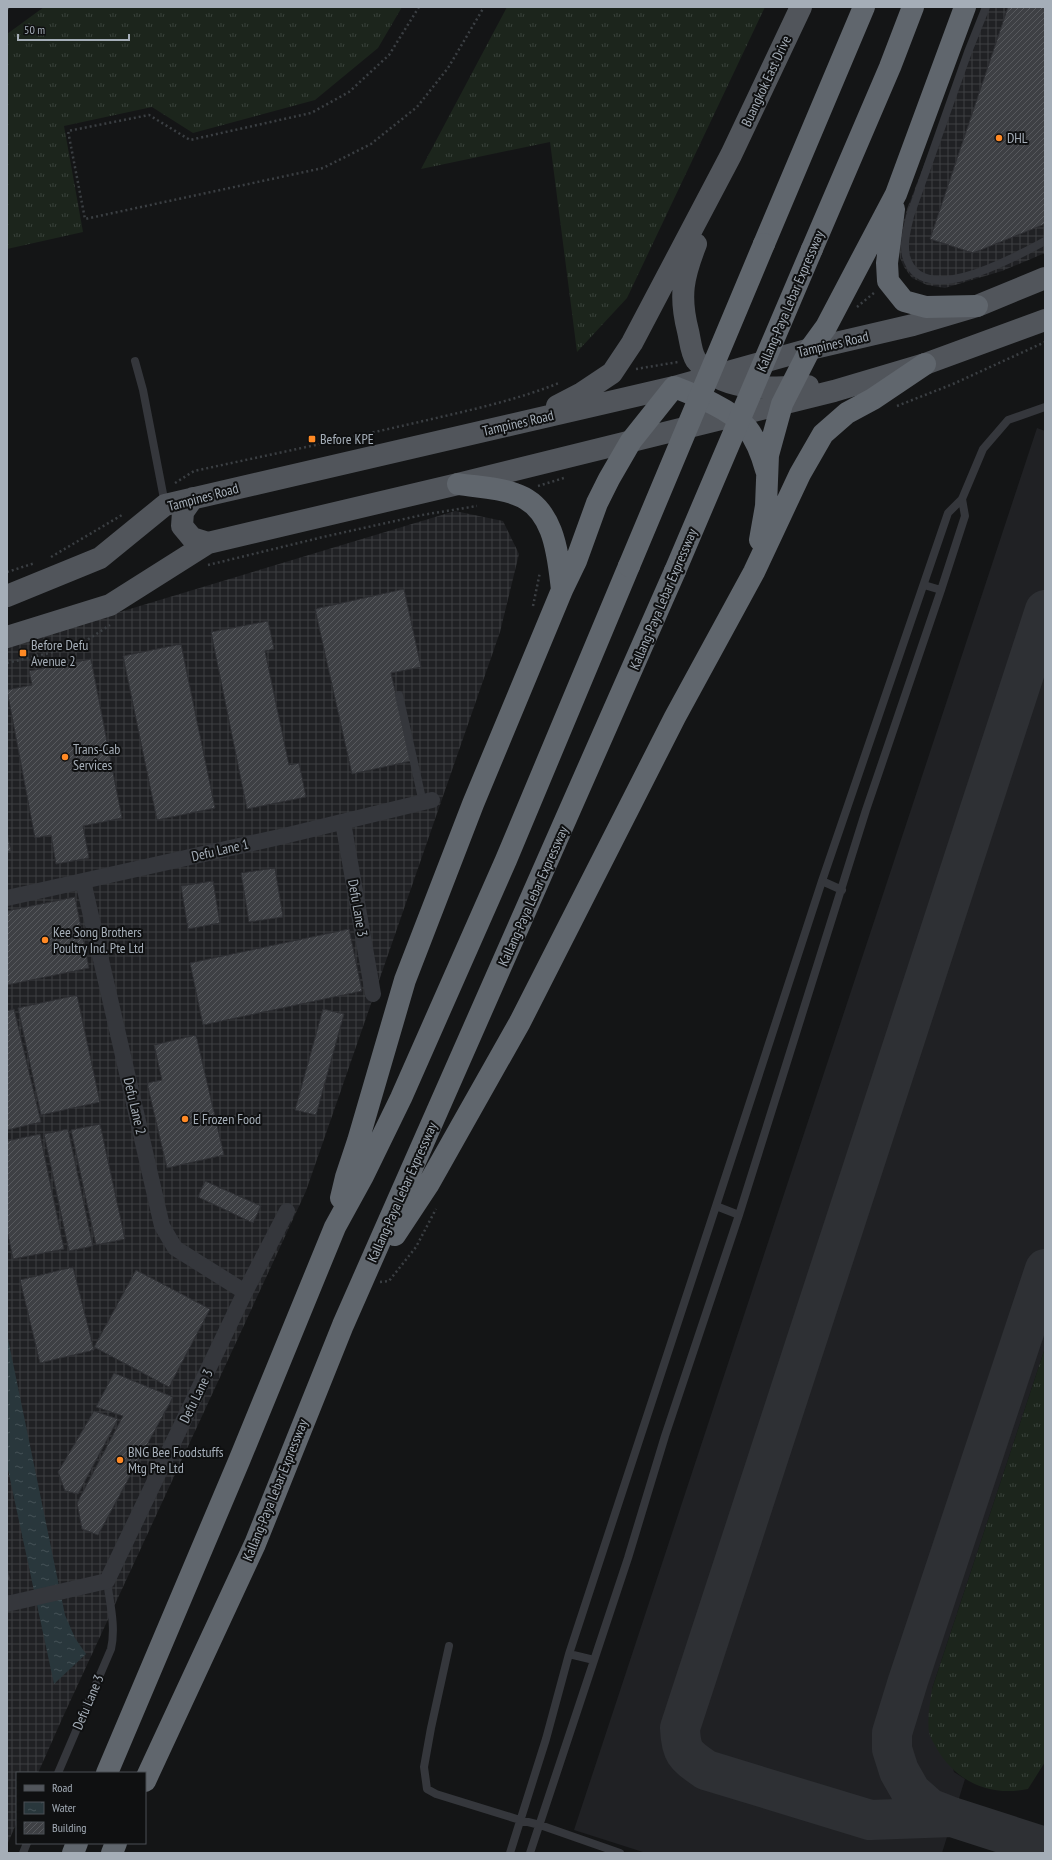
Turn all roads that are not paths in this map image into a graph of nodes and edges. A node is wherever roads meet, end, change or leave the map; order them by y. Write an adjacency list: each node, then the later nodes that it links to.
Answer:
1 (801, 7): 6 (main road, Buangkok East Drive)
2 (864, 7): 45 (highway, bridge)
3 (913, 7): 46 (highway, Kallang-Paya Lebar Expressway, bridge)
4 (965, 7): 7 (highway)
5 (986, 7): 8 (lane)
6 (731, 156): 15 (main road); 20 (main road)
7 (896, 194): 10 (highway); 12 (highway)
8 (1045, 241)
9 (1045, 278): 10 (main road, Tampines Road)
10 (977, 306): 12 (main road, Tampines Road)
11 (1045, 320): 14 (main road)
12 (810, 349): 15 (main road, Tampines Road); 17 (highway)
13 (135, 361): 24 (lane)
14 (925, 364): 17 (main road); 28 (highway)
15 (713, 376): 16 (main road, Tampines Road); 17 (main road)
16 (674, 387): 19 (highway); 20 (main road, Tampines Road); 21 (highway)
17 (786, 396): 19 (main road); 22 (highway)
18 (1045, 407): 26 (lane)
19 (731, 416): 21 (main road); 22 (highway)
20 (529, 420): 25 (main road, Tampines Road)
21 (631, 441): 23 (main road); 30 (highway)
22 (766, 470): 28 (highway)
23 (458, 484): 27 (main road); 30 (highway)
24 (164, 498): 25 (main road, Tampines Road); 32 (main road, Tampines Road)
25 (193, 498): 27 (main road)
26 (962, 499): 29 (lane); 31 (lane)
27 (208, 542): 33 (main road)
28 (754, 572): 46 (highway)
29 (924, 585): 31 (lane); 38 (lane)
30 (562, 590): 45 (highway)
31 (942, 590): 39 (lane)
32 (7, 596)
33 (7, 637)
34 (399, 695): 35 (lane)
35 (428, 802): 36 (street, Defu Lane 1)
36 (343, 822): 37 (street, Defu Lane 1); 41 (street, Defu Lane 3)
37 (83, 881): 40 (street, Defu Lane 1); 47 (street, Defu Lane 2)
38 (822, 881): 39 (lane); 42 (lane)
39 (842, 890): 44 (lane)
40 (7, 898)
41 (372, 994)
42 (716, 1206): 44 (lane); 51 (lane)
43 (287, 1211): 47 (street, Defu Lane 3)
44 (739, 1215): 52 (lane)
45 (335, 1227): 54 (highway)
46 (361, 1286): 55 (highway, Kallang-Paya Lebar Expressway)
47 (245, 1292): 48 (street, Defu Lane 3)
48 (107, 1581): 49 (street); 53 (lane, Defu Lane 3)
49 (14, 1603)
50 (449, 1646): 56 (lane)
51 (569, 1654): 52 (lane); 56 (lane)
52 (594, 1660): 57 (lane)
53 (58, 1772)
54 (107, 1772)
55 (146, 1779)
56 (520, 1820): 57 (lane); 58 (lane)
57 (540, 1825): 59 (lane); 60 (lane)
58 (510, 1853)
59 (530, 1853)
60 (620, 1853)

